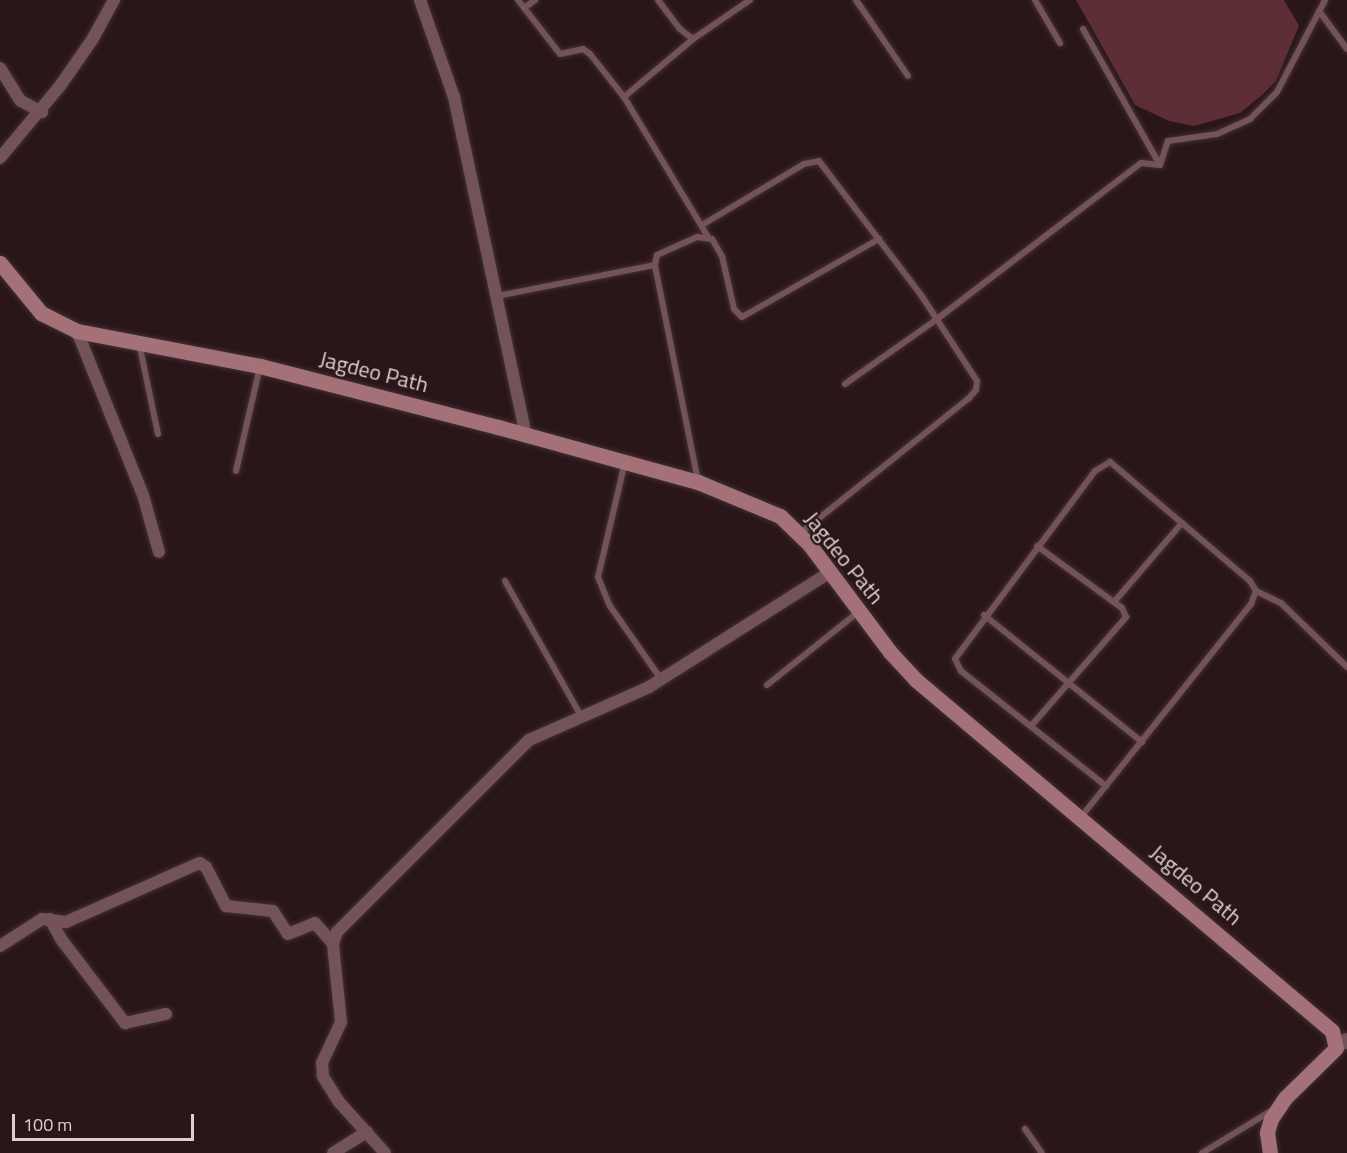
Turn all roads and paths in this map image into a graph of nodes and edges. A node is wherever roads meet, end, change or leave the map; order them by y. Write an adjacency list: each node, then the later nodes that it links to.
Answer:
1 (114, 0): 19 (street)
2 (420, 0): 27 (street)
3 (518, 0): 10 (lane)
4 (535, 0): 10 (lane)
5 (658, 0): 13 (lane)
6 (750, 0): 13 (lane)
7 (856, 0): 17 (lane)
8 (1035, 0): 14 (lane)
9 (1325, 0): 11 (lane)
10 (524, 8): 18 (lane)
11 (1319, 11): 15 (lane); 21 (lane)
12 (1083, 28): 21 (lane)
13 (693, 39): 18 (lane)
14 (1060, 43)
15 (1347, 50)
16 (0, 68): 19 (street)
17 (908, 76)
18 (624, 97): 22 (lane)
19 (42, 111): 20 (street)
20 (0, 158)
21 (1160, 165): 28 (lane)
22 (702, 225): 23 (lane); 24 (lane)
23 (708, 237): 24 (lane); 26 (lane)
24 (879, 239): 28 (lane)
25 (0, 263): 29 (main road, Jagdeo Path)
26 (655, 265): 27 (lane); 37 (lane)
27 (496, 296): 34 (street)
28 (937, 319): 32 (lane); 39 (lane)
29 (77, 331): 30 (main road, Jagdeo Path); 41 (street)
30 (139, 343): 31 (main road, Jagdeo Path); 33 (lane)
31 (260, 366): 34 (main road, Jagdeo Path); 36 (lane)
32 (845, 384)
33 (158, 434)
34 (525, 435): 35 (main road, Jagdeo Path)
35 (625, 462): 37 (main road, Jagdeo Path); 49 (lane)
36 (236, 471)
37 (698, 482): 39 (main road, Jagdeo Path)
38 (1182, 523): 40 (lane); 44 (lane); 45 (lane)
39 (799, 534): 42 (main road, Jagdeo Path)
40 (1037, 546): 45 (lane); 47 (lane)
41 (159, 552)
42 (830, 572): 46 (main road, Jagdeo Path); 49 (street)
43 (505, 581): 52 (lane)
44 (1256, 591): 48 (lane); 54 (lane)
45 (1114, 602): 50 (lane)
46 (860, 611): 51 (lane); 56 (main road, Jagdeo Path)
47 (984, 615): 50 (lane); 53 (lane)
48 (1347, 667)
49 (661, 680): 52 (street)
50 (1069, 682): 53 (lane); 54 (lane)
51 (767, 684)
52 (582, 717): 58 (street)
53 (1031, 726): 55 (lane)
54 (1142, 742): 55 (lane)
55 (1106, 786): 56 (lane)
56 (1081, 818): 61 (main road, Jagdeo Path)
57 (51, 919): 58 (street); 59 (street); 60 (street)
58 (333, 945): 64 (street)
59 (0, 946)
60 (166, 1014)
61 (1342, 1041): 62 (main road, Jagdeo Path)
62 (1277, 1108): 68 (lane); 69 (main road, Jagdeo Path)
63 (1025, 1129): 67 (lane)
64 (367, 1132): 65 (street); 66 (street)
65 (333, 1153)
66 (386, 1153)
67 (1042, 1153)
68 (1202, 1153)
69 (1270, 1153)

